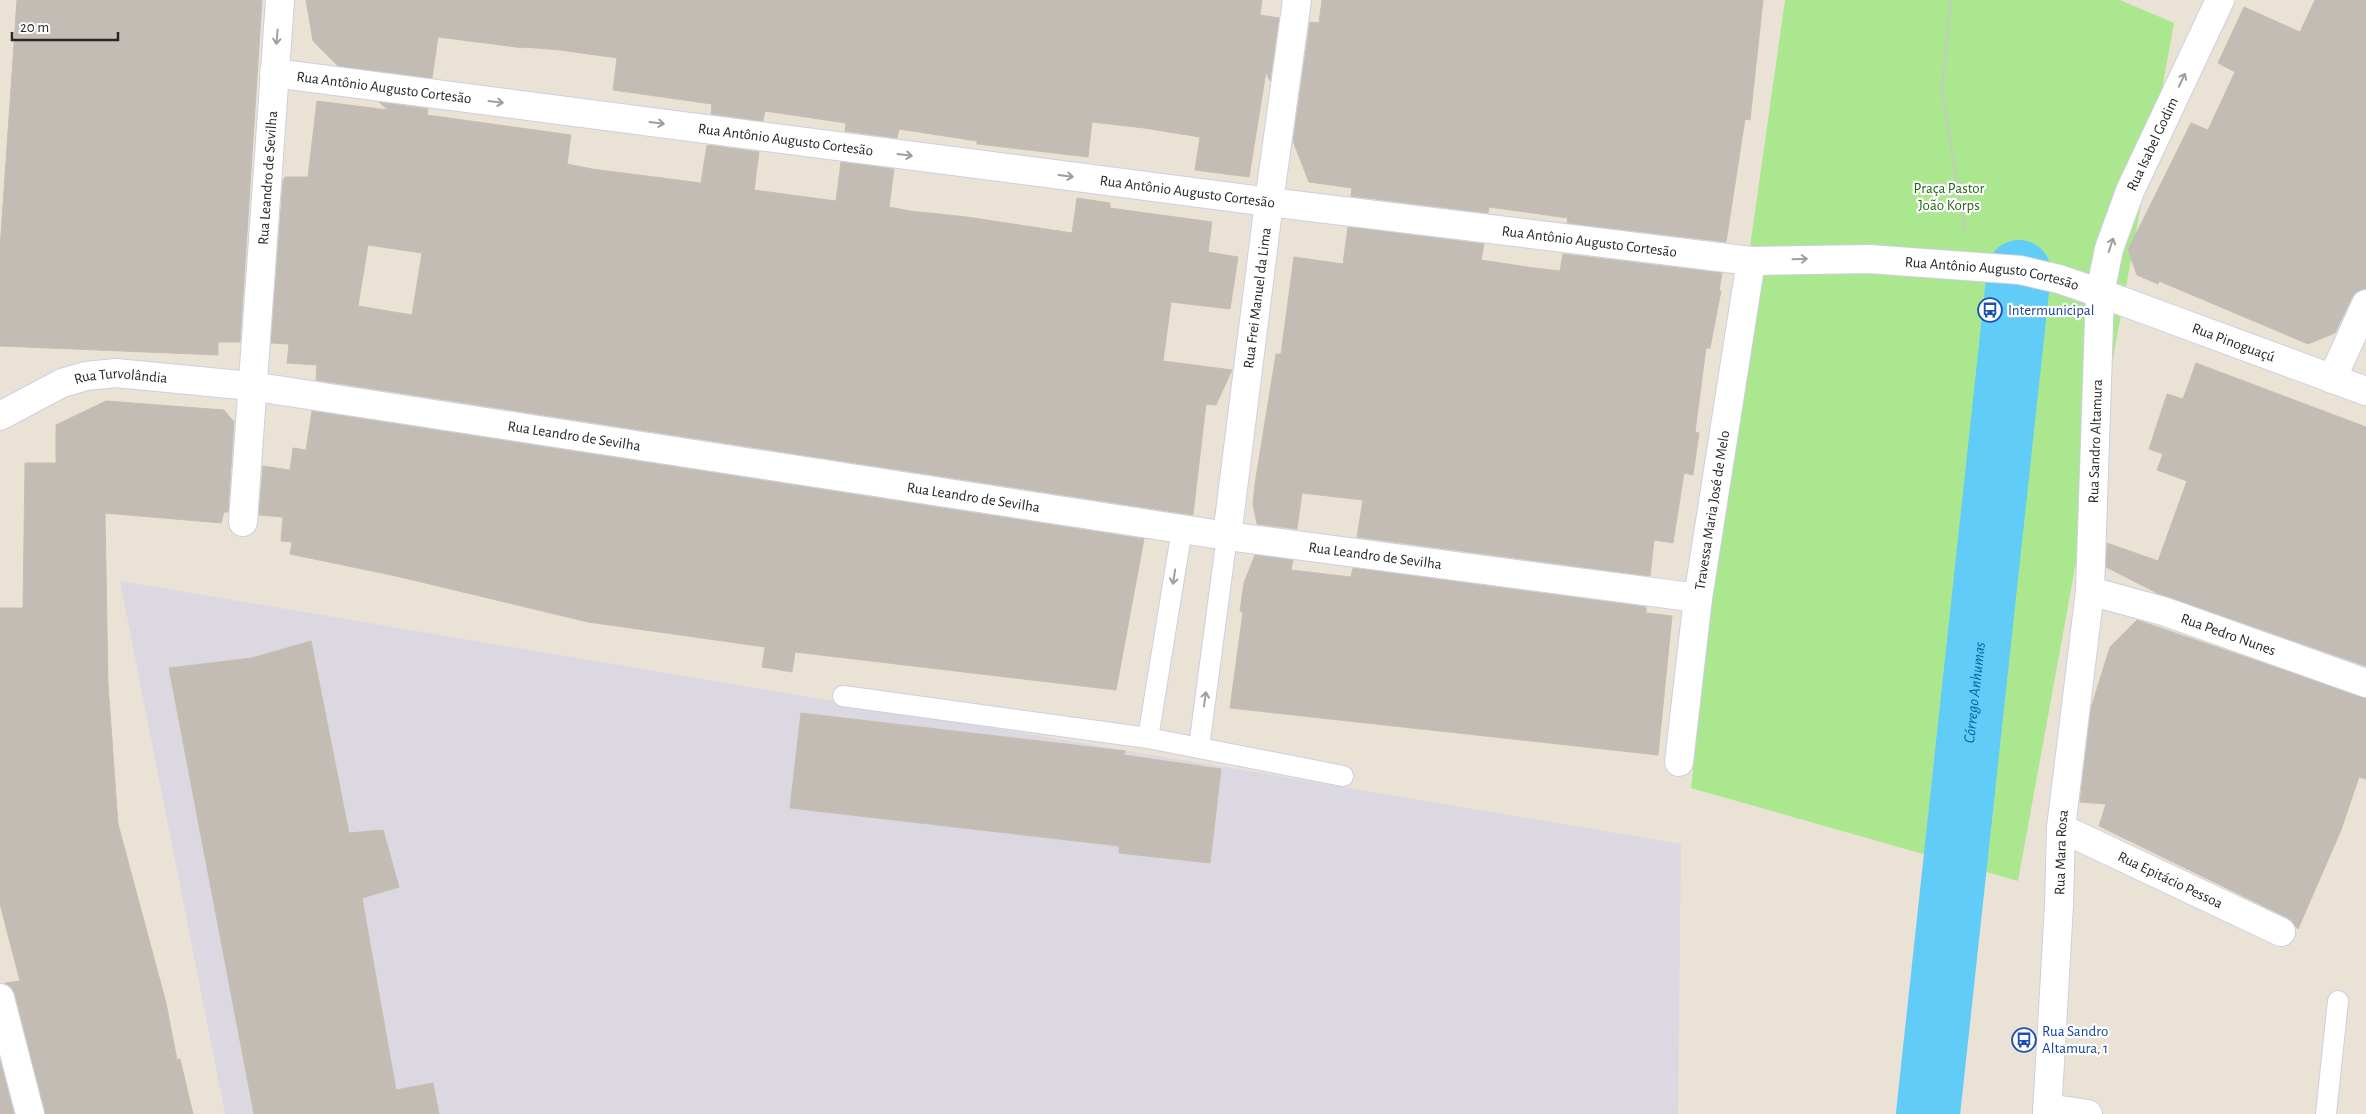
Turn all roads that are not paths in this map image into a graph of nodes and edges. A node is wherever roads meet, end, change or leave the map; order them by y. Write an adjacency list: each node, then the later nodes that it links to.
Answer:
1 (280, 0): 4 (street, Rua Leandro de Sevilha, one-way to 4)
2 (1297, 0): 5 (street, Rua Frei Manuel da Lima)
3 (2220, 0): 7 (street, Rua Isabel Godim, one-way to 3)
4 (274, 73): 5 (street, Rua Antônio Augusto Cortesão, one-way to 5); 10 (street, Rua Leandro de Sevilha)
5 (1269, 202): 6 (street, Rua Antônio Augusto Cortesão); 15 (street, Rua Frei Manuel da Lima)
6 (1751, 260): 7 (street, Rua Antônio Augusto Cortesão, one-way to 7); 17 (street, Travessa Maria José de Melo)
7 (2100, 293): 9 (street, Rua Pinoguaçú); 16 (street, Rua Sandro Altamura)
8 (2366, 304): 9 (street)
9 (2332, 379): 11 (street, Rua Pinoguaçú)
10 (251, 386): 12 (street, Rua Turvolândia); 13 (street, Rua Leandro de Sevilha); 14 (street, Rua Leandro de Sevilha)
11 (2366, 391)
12 (0, 416)
13 (243, 522)
14 (1182, 529): 15 (street, Rua Leandro de Sevilha); 20 (lane, one-way to 20)
15 (1227, 536): 17 (street, Rua Leandro de Sevilha); 21 (lane, one-way to 15)
16 (2090, 591): 18 (street, Rua Pedro Nunes); 24 (street, Rua Mara Rosa)
17 (1698, 598): 22 (street, Travessa Maria José de Melo)
18 (2366, 683)
19 (843, 696): 20 (lane)
20 (1148, 738): 21 (lane)
21 (1199, 747): 23 (lane)
22 (1679, 762)
23 (1343, 776)
24 (2061, 828): 25 (street, Rua Epitácio Pessoa); 28 (street, Rua Mara Rosa)
25 (2281, 932)
26 (0, 998): 29 (street)
27 (2338, 1001): 31 (lane)
28 (2047, 1111): 30 (street)
29 (30, 1114)
30 (2088, 1114)
31 (2326, 1114)

